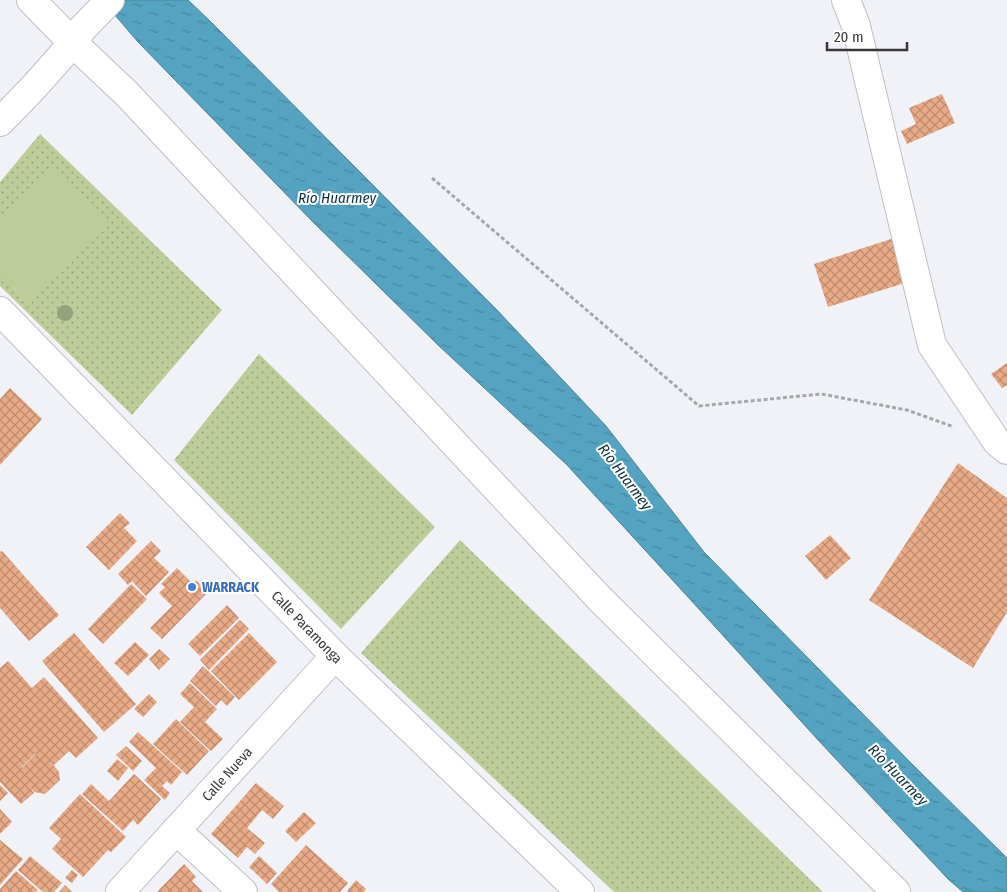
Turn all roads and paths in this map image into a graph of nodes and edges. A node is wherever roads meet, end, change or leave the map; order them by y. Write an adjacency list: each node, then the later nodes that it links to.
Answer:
1 (31, 0): 4 (street)
2 (110, 0): 4 (street)
3 (846, 0): 8 (street)
4 (77, 36): 5 (street); 14 (street)
5 (0, 122)
6 (432, 178): 8 (path)
7 (0, 311): 9 (street, Calle Paramonga)
8 (1002, 446)
9 (335, 656): 10 (street, Calle Nueva); 13 (street, Calle Paramonga)
10 (176, 830): 11 (street, Calle Nueva); 12 (street)
11 (120, 892)
12 (243, 892)
13 (580, 892)
14 (896, 892)

